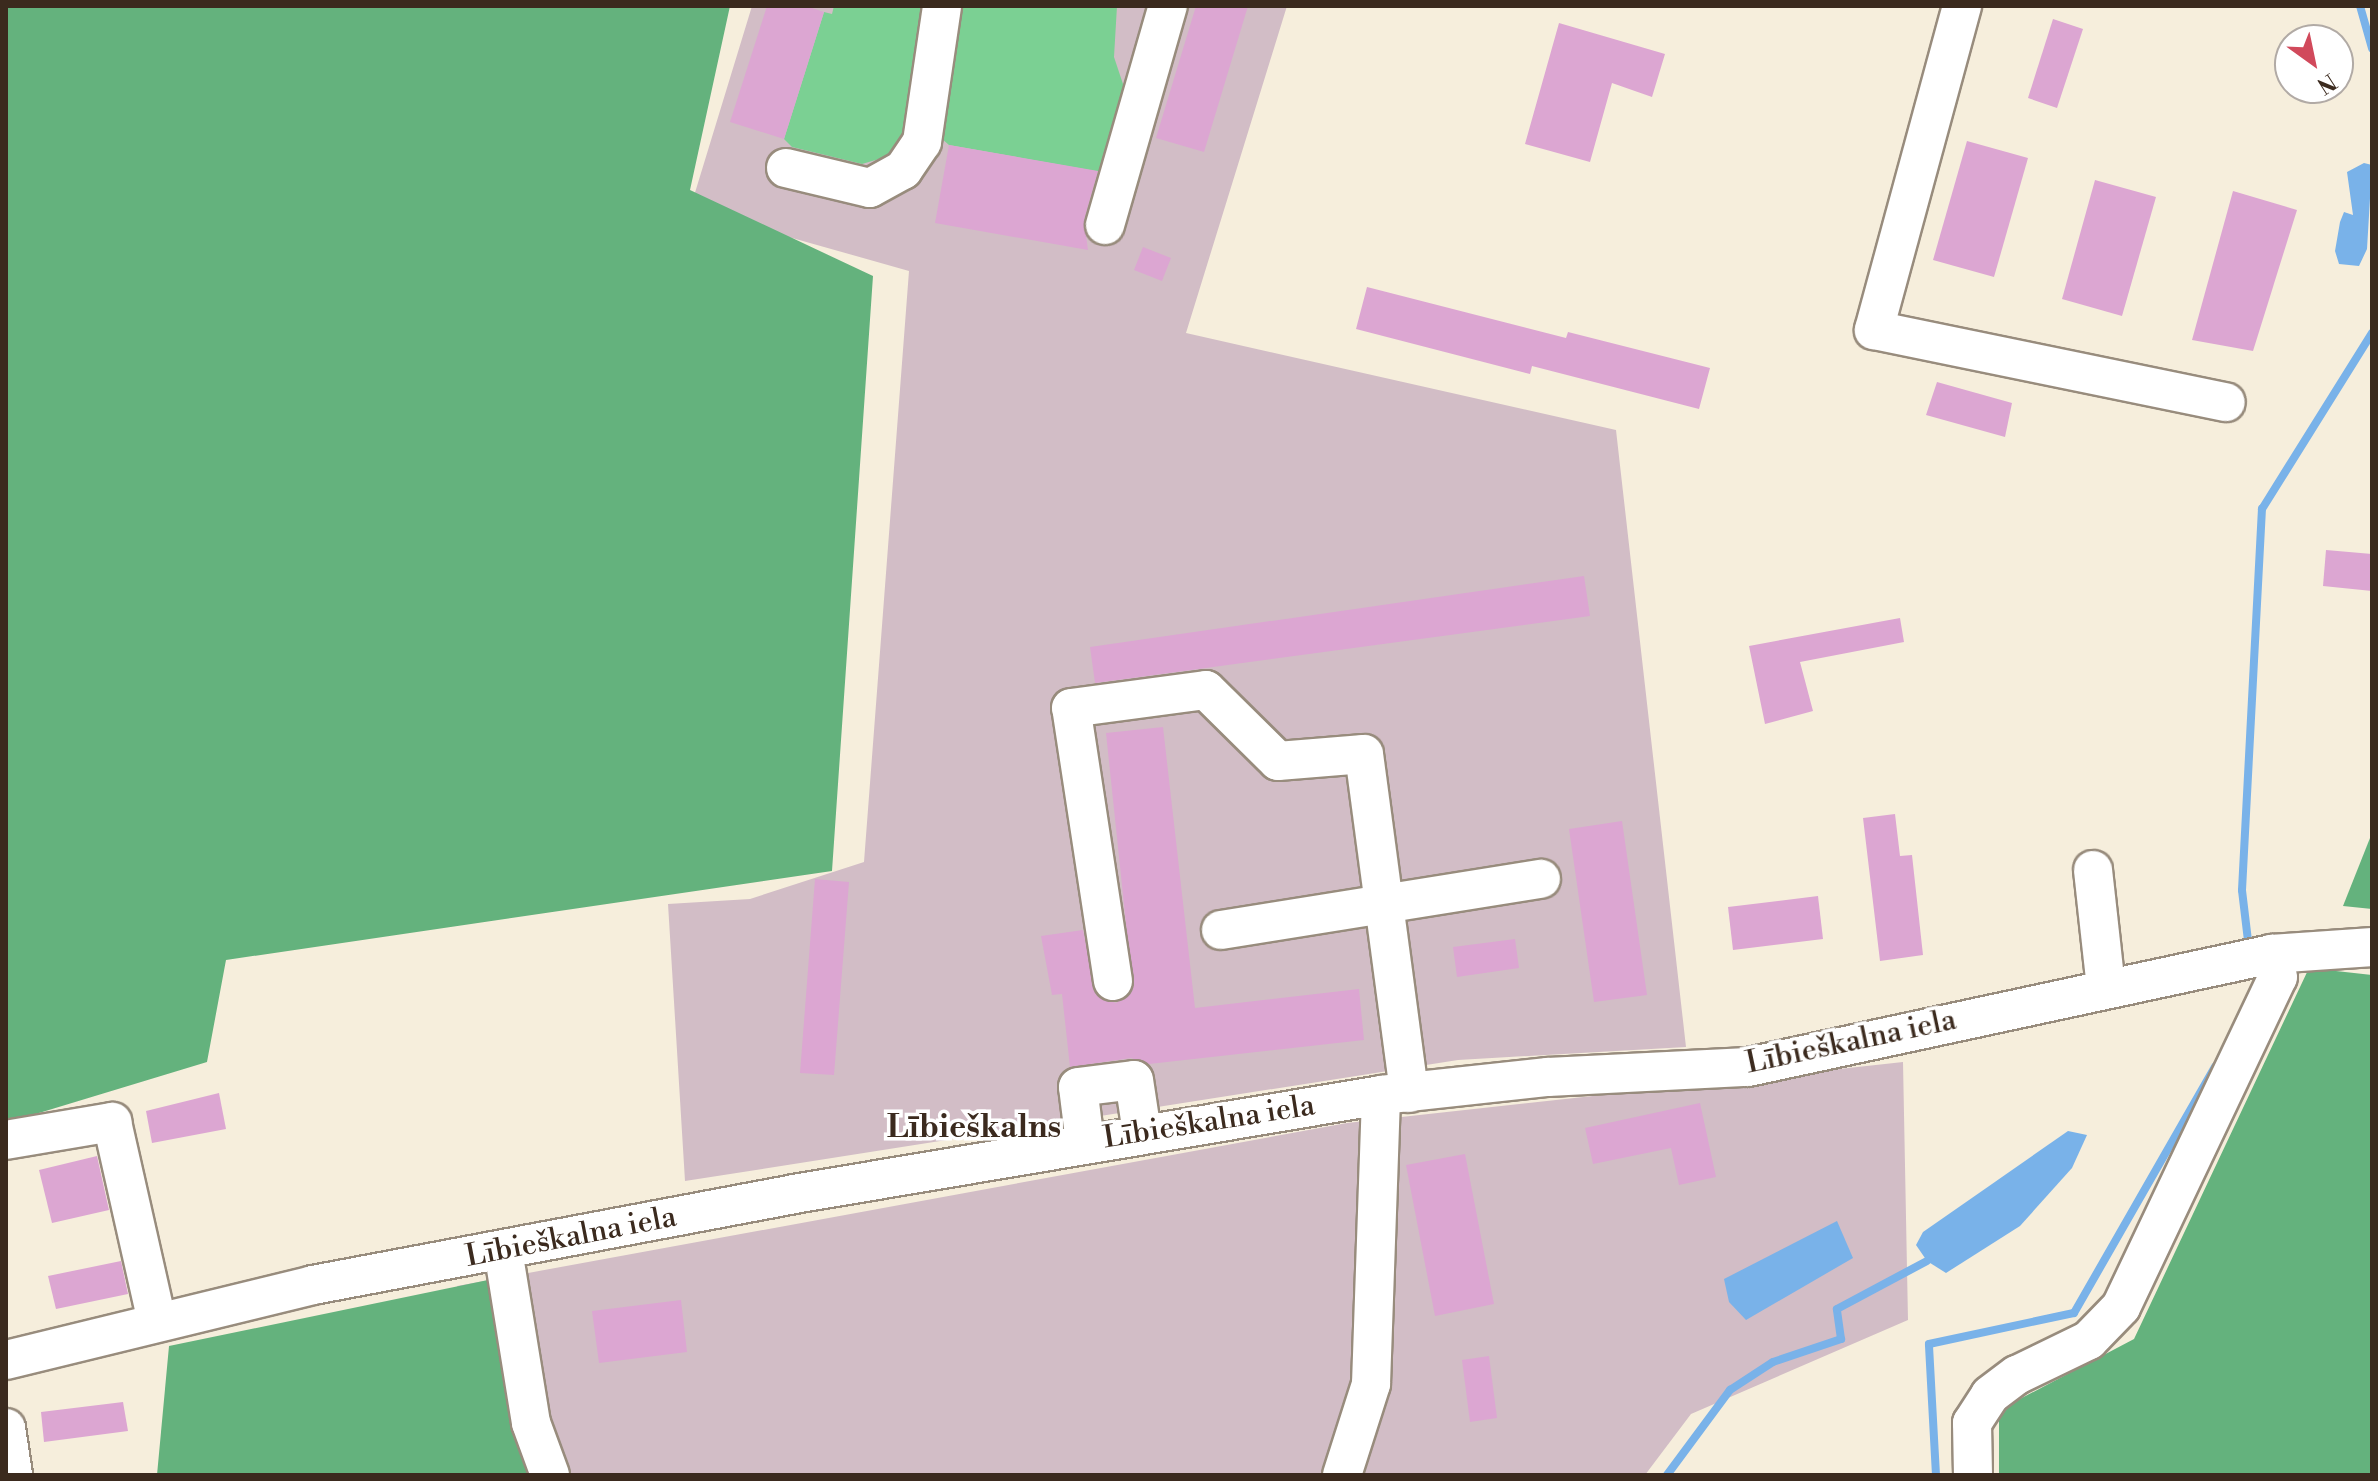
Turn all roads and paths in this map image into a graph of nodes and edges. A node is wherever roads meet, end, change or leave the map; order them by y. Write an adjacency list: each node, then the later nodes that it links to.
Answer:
1 (942, 6): 4 (street)
2 (1168, 6): 5 (street)
3 (1962, 6): 6 (street)
4 (786, 168)
5 (1105, 225)
6 (2226, 402)
7 (2093, 870): 14 (street)
8 (1541, 879): 9 (street)
9 (1384, 905): 10 (street); 13 (street); 15 (street)
10 (1221, 930)
11 (2372, 947): 12 (street, Lībieškalna iela)
12 (2272, 954): 14 (street, Lībieškalna iela); 26 (street)
13 (1113, 981)
14 (2106, 988): 15 (street, Lībieškalna iela)
15 (1395, 1094): 16 (street, Lībieškalna iela); 25 (street)
16 (1142, 1133): 18 (street, Lībieškalna iela); 18 (street)
17 (6, 1140): 20 (street)
18 (1085, 1143): 19 (street, Lībieškalna iela)
19 (503, 1250): 20 (street, Lībieškalna iela); 24 (street)
20 (157, 1321): 21 (street, Lībieškalna iela)
21 (6, 1360)
22 (6, 1428): 23 (street)
23 (13, 1475)
24 (550, 1475)
25 (1342, 1475)
26 (1973, 1475)

